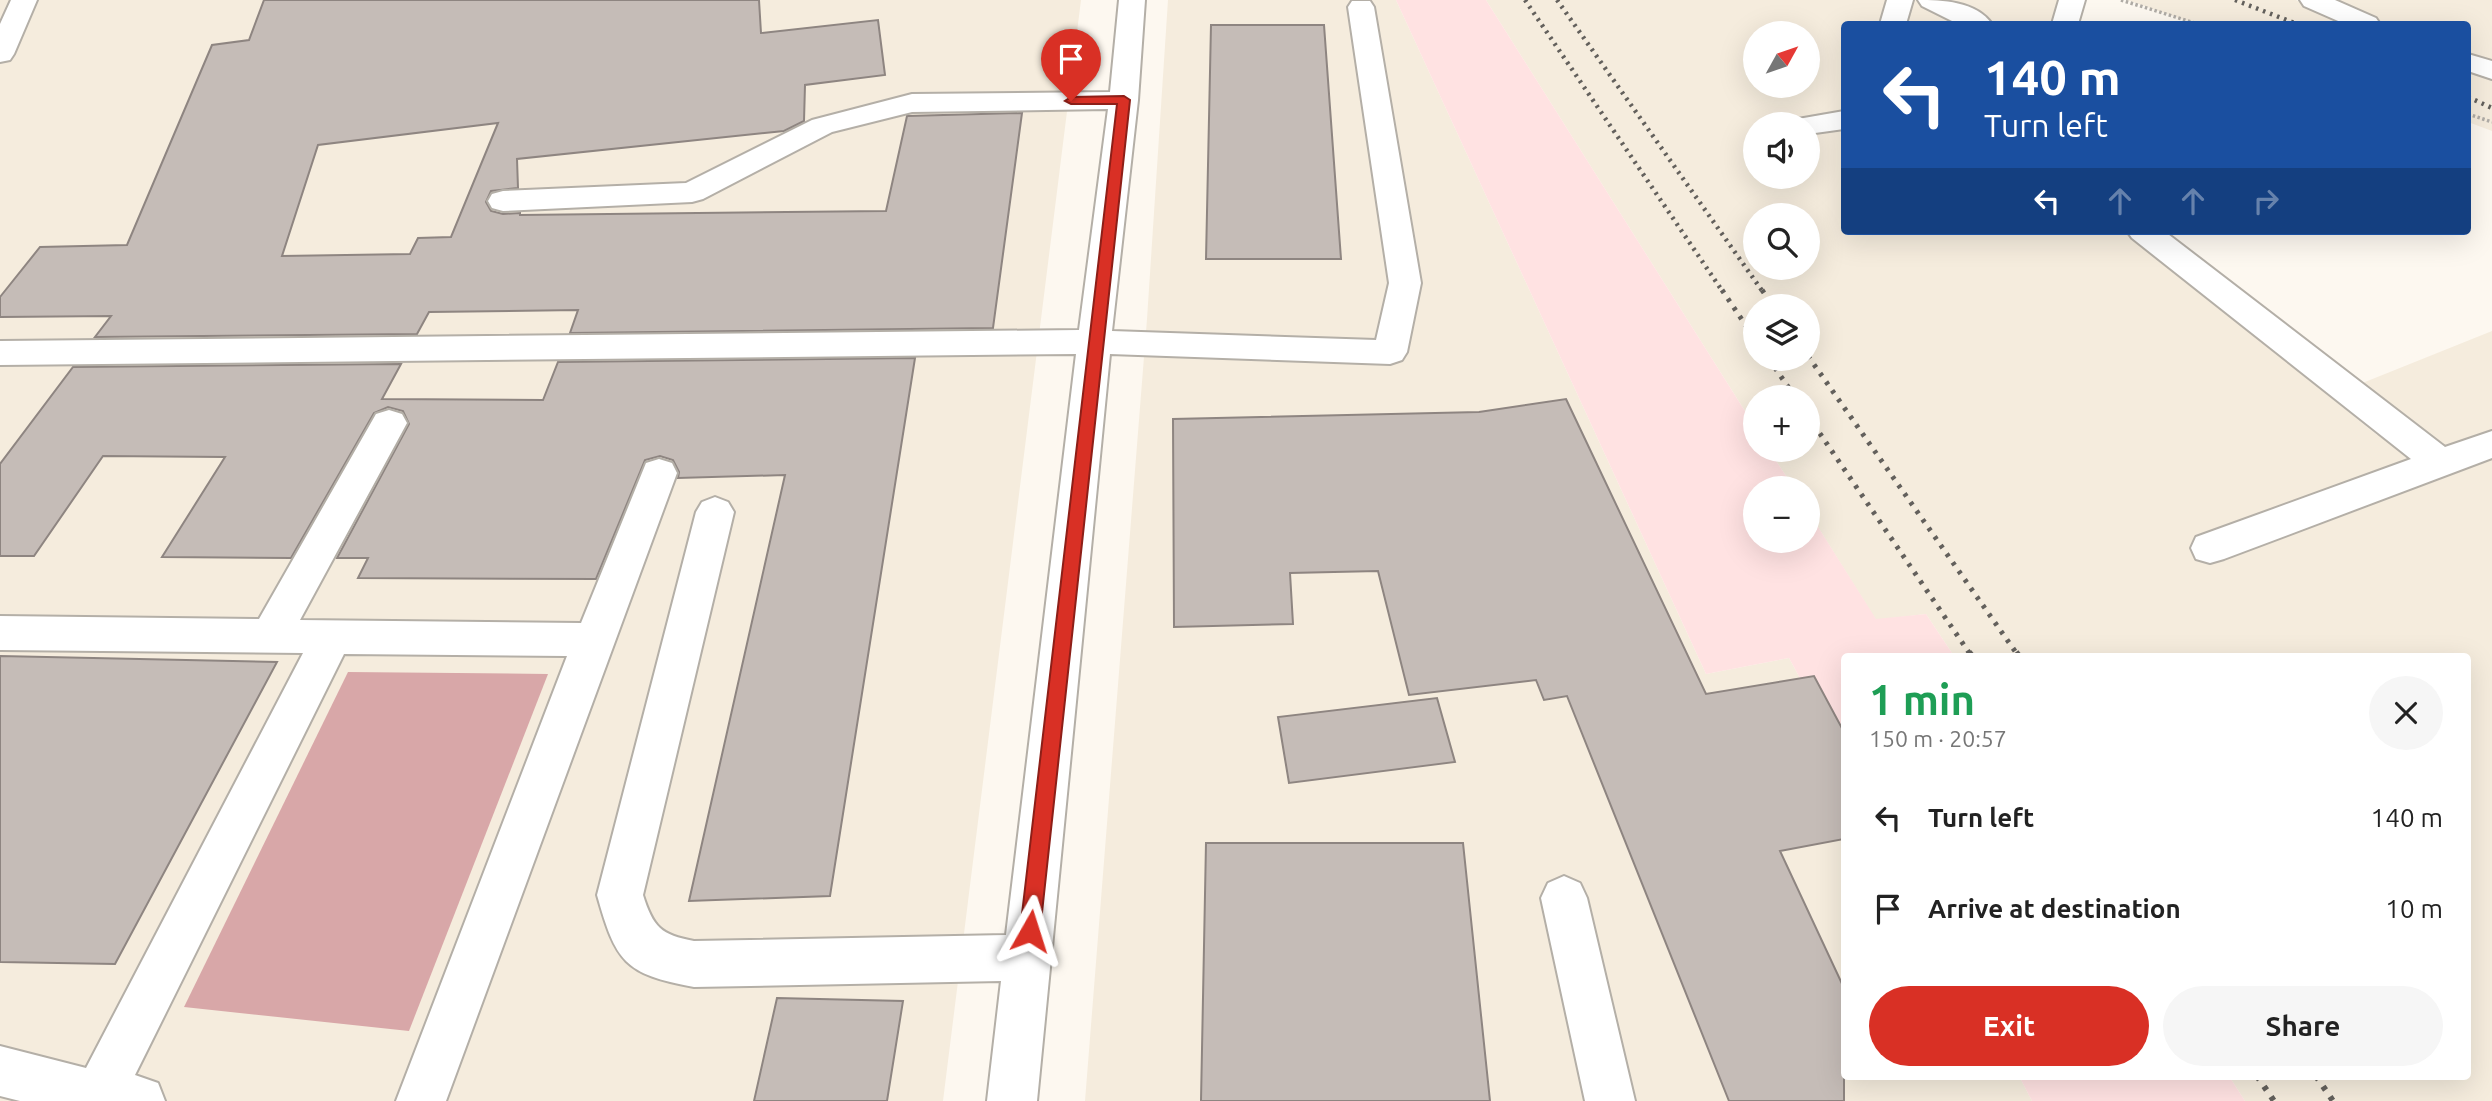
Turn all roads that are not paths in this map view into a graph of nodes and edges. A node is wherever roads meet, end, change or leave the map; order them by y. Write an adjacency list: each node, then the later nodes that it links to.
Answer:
1 (24, 0): 12 (street)
2 (1132, 0): 15 (street)
3 (1900, 0): 8 (street)
4 (1931, 0): 9 (street)
5 (2072, 0): 10 (street)
6 (2313, 0): 11 (street)
7 (1361, 7): 20 (street)
8 (1894, 21)
9 (1972, 21)
10 (2067, 21)
11 (2359, 21)
12 (0, 54)
13 (2471, 63): 14 (street)
14 (2492, 71)
15 (1124, 100): 18 (street); 20 (street)
16 (1841, 120): 17 (street)
17 (1820, 123)
18 (502, 201)
19 (2148, 235): 24 (street)
20 (1094, 342): 21 (street); 33 (street)
21 (0, 353)
22 (389, 423): 29 (street)
23 (2492, 444): 24 (street)
24 (2441, 463): 27 (street)
25 (659, 472): 31 (street)
26 (715, 512): 33 (street)
27 (2210, 548)
28 (0, 633): 29 (street)
29 (270, 636): 30 (street)
30 (331, 637): 31 (street); 35 (street)
31 (594, 640): 36 (street)
32 (1564, 898): 38 (street)
33 (1027, 958): 37 (street)
34 (0, 1071): 35 (street)
35 (119, 1099)
36 (421, 1101)
37 (1012, 1101)
38 (1610, 1101)

